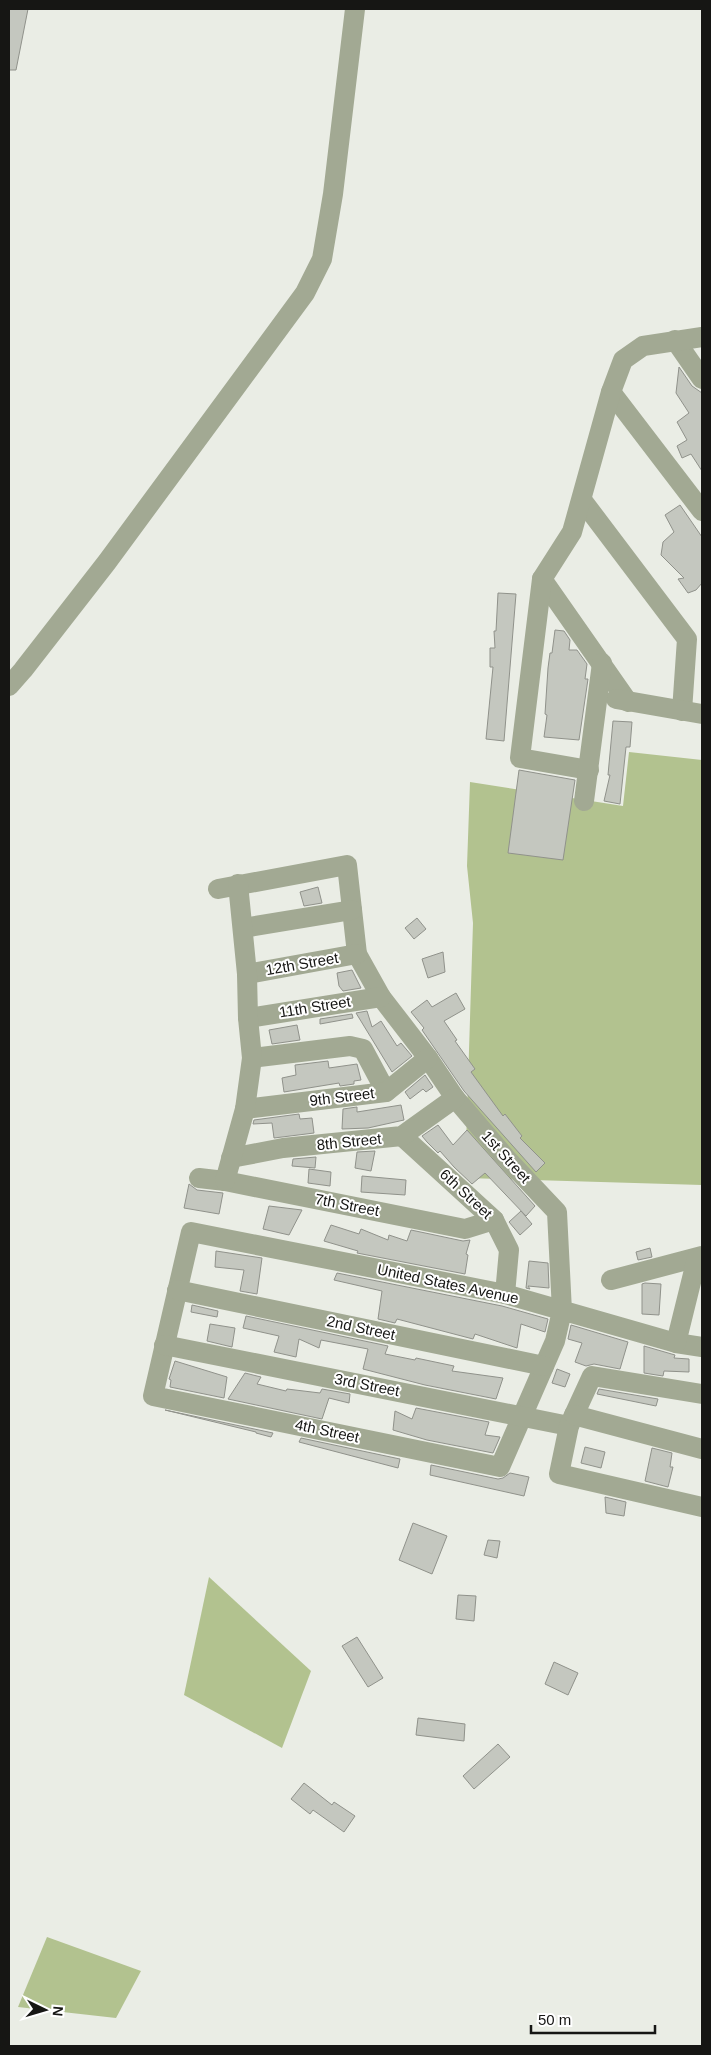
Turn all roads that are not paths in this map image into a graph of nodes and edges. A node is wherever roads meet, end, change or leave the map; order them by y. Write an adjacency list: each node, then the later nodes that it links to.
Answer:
1 (355, 9): 10 (street)
2 (702, 337): 3 (street)
3 (675, 340): 4 (street); 5 (street)
4 (702, 379)
5 (611, 392): 6 (street); 7 (street)
6 (582, 500): 8 (street); 13 (street)
7 (702, 511)
8 (542, 579): 9 (street); 15 (street)
9 (602, 663): 11 (street); 12 (street)
10 (9, 686)
11 (598, 695): 12 (street); 15 (street)
12 (628, 702): 13 (street)
13 (682, 710): 14 (street)
14 (702, 714)
15 (589, 770): 16 (street)
16 (584, 801)
17 (238, 884): 18 (street); 19 (street, 1st Street); 20 (street)
18 (218, 889)
19 (352, 910): 20 (street); 21 (street, 1st Street)
20 (243, 928): 22 (street)
21 (357, 954): 22 (street, 12th Street); 23 (street, 1st Street)
22 (247, 974): 24 (street)
23 (381, 997): 24 (street, 11th Street); 26 (street, 1st Street)
24 (248, 1018): 25 (street)
25 (252, 1058): 27 (street); 29 (street)
26 (428, 1058): 27 (street, 9th Street); 28 (street, 1st Street)
27 (386, 1092): 29 (street, 9th Street)
28 (454, 1098): 30 (street, 8th Street); 39 (street, 1st Street)
29 (244, 1109): 31 (street)
30 (402, 1136): 31 (street, 8th Street); 34 (street, 6th Street)
31 (232, 1158): 33 (street)
32 (199, 1178): 33 (street, 7th Street)
33 (224, 1180): 34 (street, 7th Street)
34 (494, 1220): 38 (street, 6th Street)
35 (700, 1257): 36 (street); 40 (street)
36 (610, 1280)
37 (177, 1290): 38 (street, United States Avenue); 41 (street); 43 (street, 2nd Street)
38 (505, 1294): 39 (street, United States Avenue)
39 (562, 1311): 40 (street, United States Avenue); 43 (street, 1st Street)
40 (676, 1343): 42 (street, United States Avenue)
41 (164, 1345): 45 (street, 3rd Street); 48 (street, 4th Street)
42 (702, 1347)
43 (544, 1366): 45 (street, 1st Street)
44 (702, 1394): 46 (street)
45 (524, 1416): 46 (street, 3rd Street); 48 (street, 1st Street)
46 (572, 1420): 47 (street); 49 (street)
47 (702, 1449)
48 (500, 1467)
49 (702, 1507)

